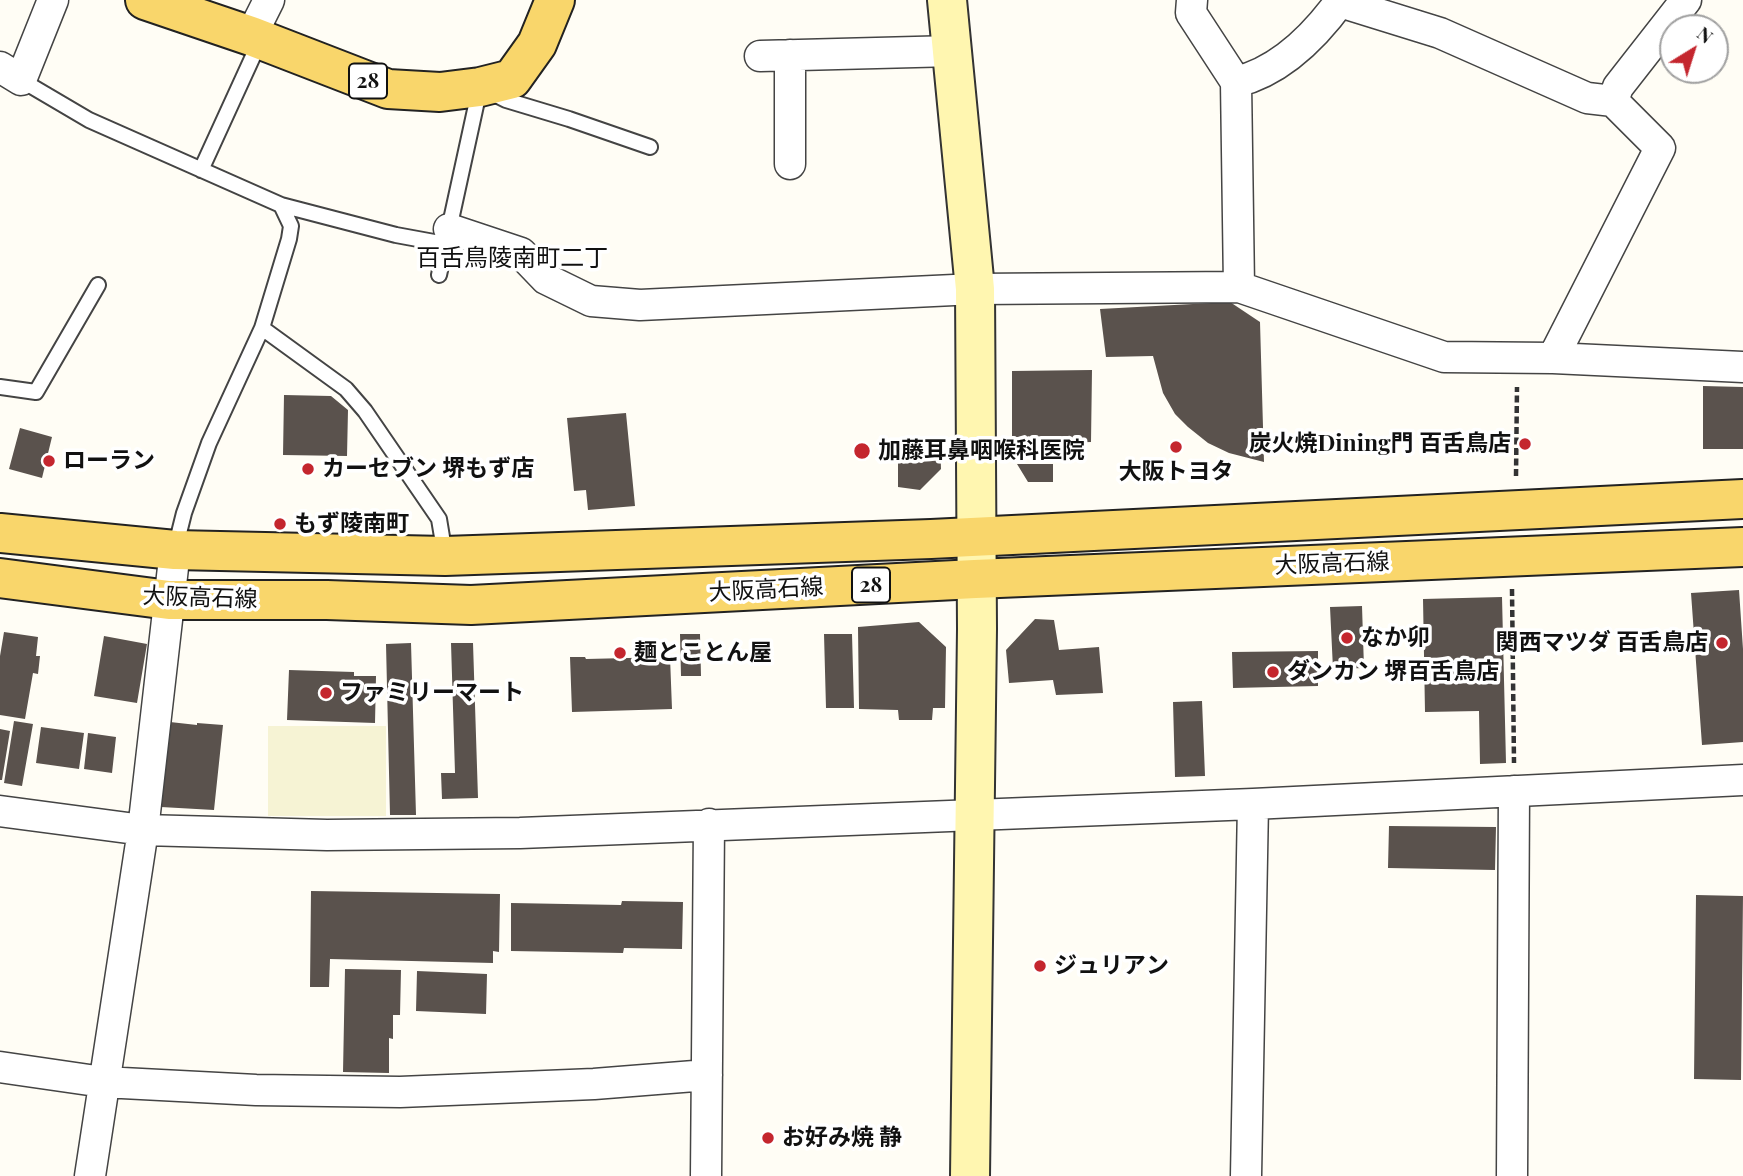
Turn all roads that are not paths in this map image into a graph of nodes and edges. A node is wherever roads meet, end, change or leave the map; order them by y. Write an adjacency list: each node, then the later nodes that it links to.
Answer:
1 (52, 0): 13 (street)
2 (145, 0): 9 (main road, 28)
3 (269, 0): 9 (street)
4 (555, 0): 15 (main road, 28)
5 (947, 0): 10 (street)
6 (1192, 0): 14 (street)
7 (1341, 1): 14 (street); 16 (street)
8 (1684, 1): 16 (street)
9 (256, 38): 15 (main road, 28); 19 (lane)
10 (954, 51): 11 (street); 25 (street)
11 (790, 55): 12 (street); 18 (street)
12 (760, 56)
13 (10, 74): 19 (lane)
14 (1236, 82): 24 (street)
15 (480, 88): 17 (lane); 21 (lane)
16 (1614, 101): 27 (street)
17 (650, 147)
18 (790, 164)
19 (201, 170): 20 (lane)
20 (281, 205): 21 (lane); 26 (lane)
21 (447, 237): 22 (lane); 25 (street)
22 (439, 275)
23 (99, 285): 29 (lane)
24 (1239, 287): 25 (street); 27 (street)
25 (975, 289): 32 (street)
26 (262, 328): 34 (lane); 35 (lane)
27 (1553, 358): 28 (street)
28 (1743, 367)
29 (0, 387)
30 (1743, 499): 32 (main road, 大阪高石線 / 28)
31 (0, 533): 34 (main road, 大阪高石線 / 28)
32 (976, 537): 35 (main road, 大阪高石線 / 28); 37 (street)
33 (1743, 547): 37 (main road, 大阪高石線 / 28)
34 (175, 550): 35 (main road, 大阪高石線 / 28); 38 (street)
35 (445, 556)
36 (0, 578): 38 (main road, 大阪高石線 / 28)
37 (975, 579): 38 (main road, 大阪高石線 / 28); 43 (street)
38 (169, 600): 45 (street)
39 (1743, 780): 40 (street)
40 (1514, 792): 41 (street); 53 (street)
41 (1253, 804): 43 (street); 52 (street)
42 (0, 811): 45 (street)
43 (976, 813): 44 (street); 51 (street)
44 (709, 824): 45 (street); 47 (street)
45 (143, 830): 48 (street)
46 (0, 1067): 48 (street)
47 (707, 1075): 48 (street); 50 (street)
48 (103, 1082): 49 (street)
49 (90, 1176)
50 (706, 1176)
51 (970, 1176)
52 (1246, 1176)
53 (1512, 1176)

